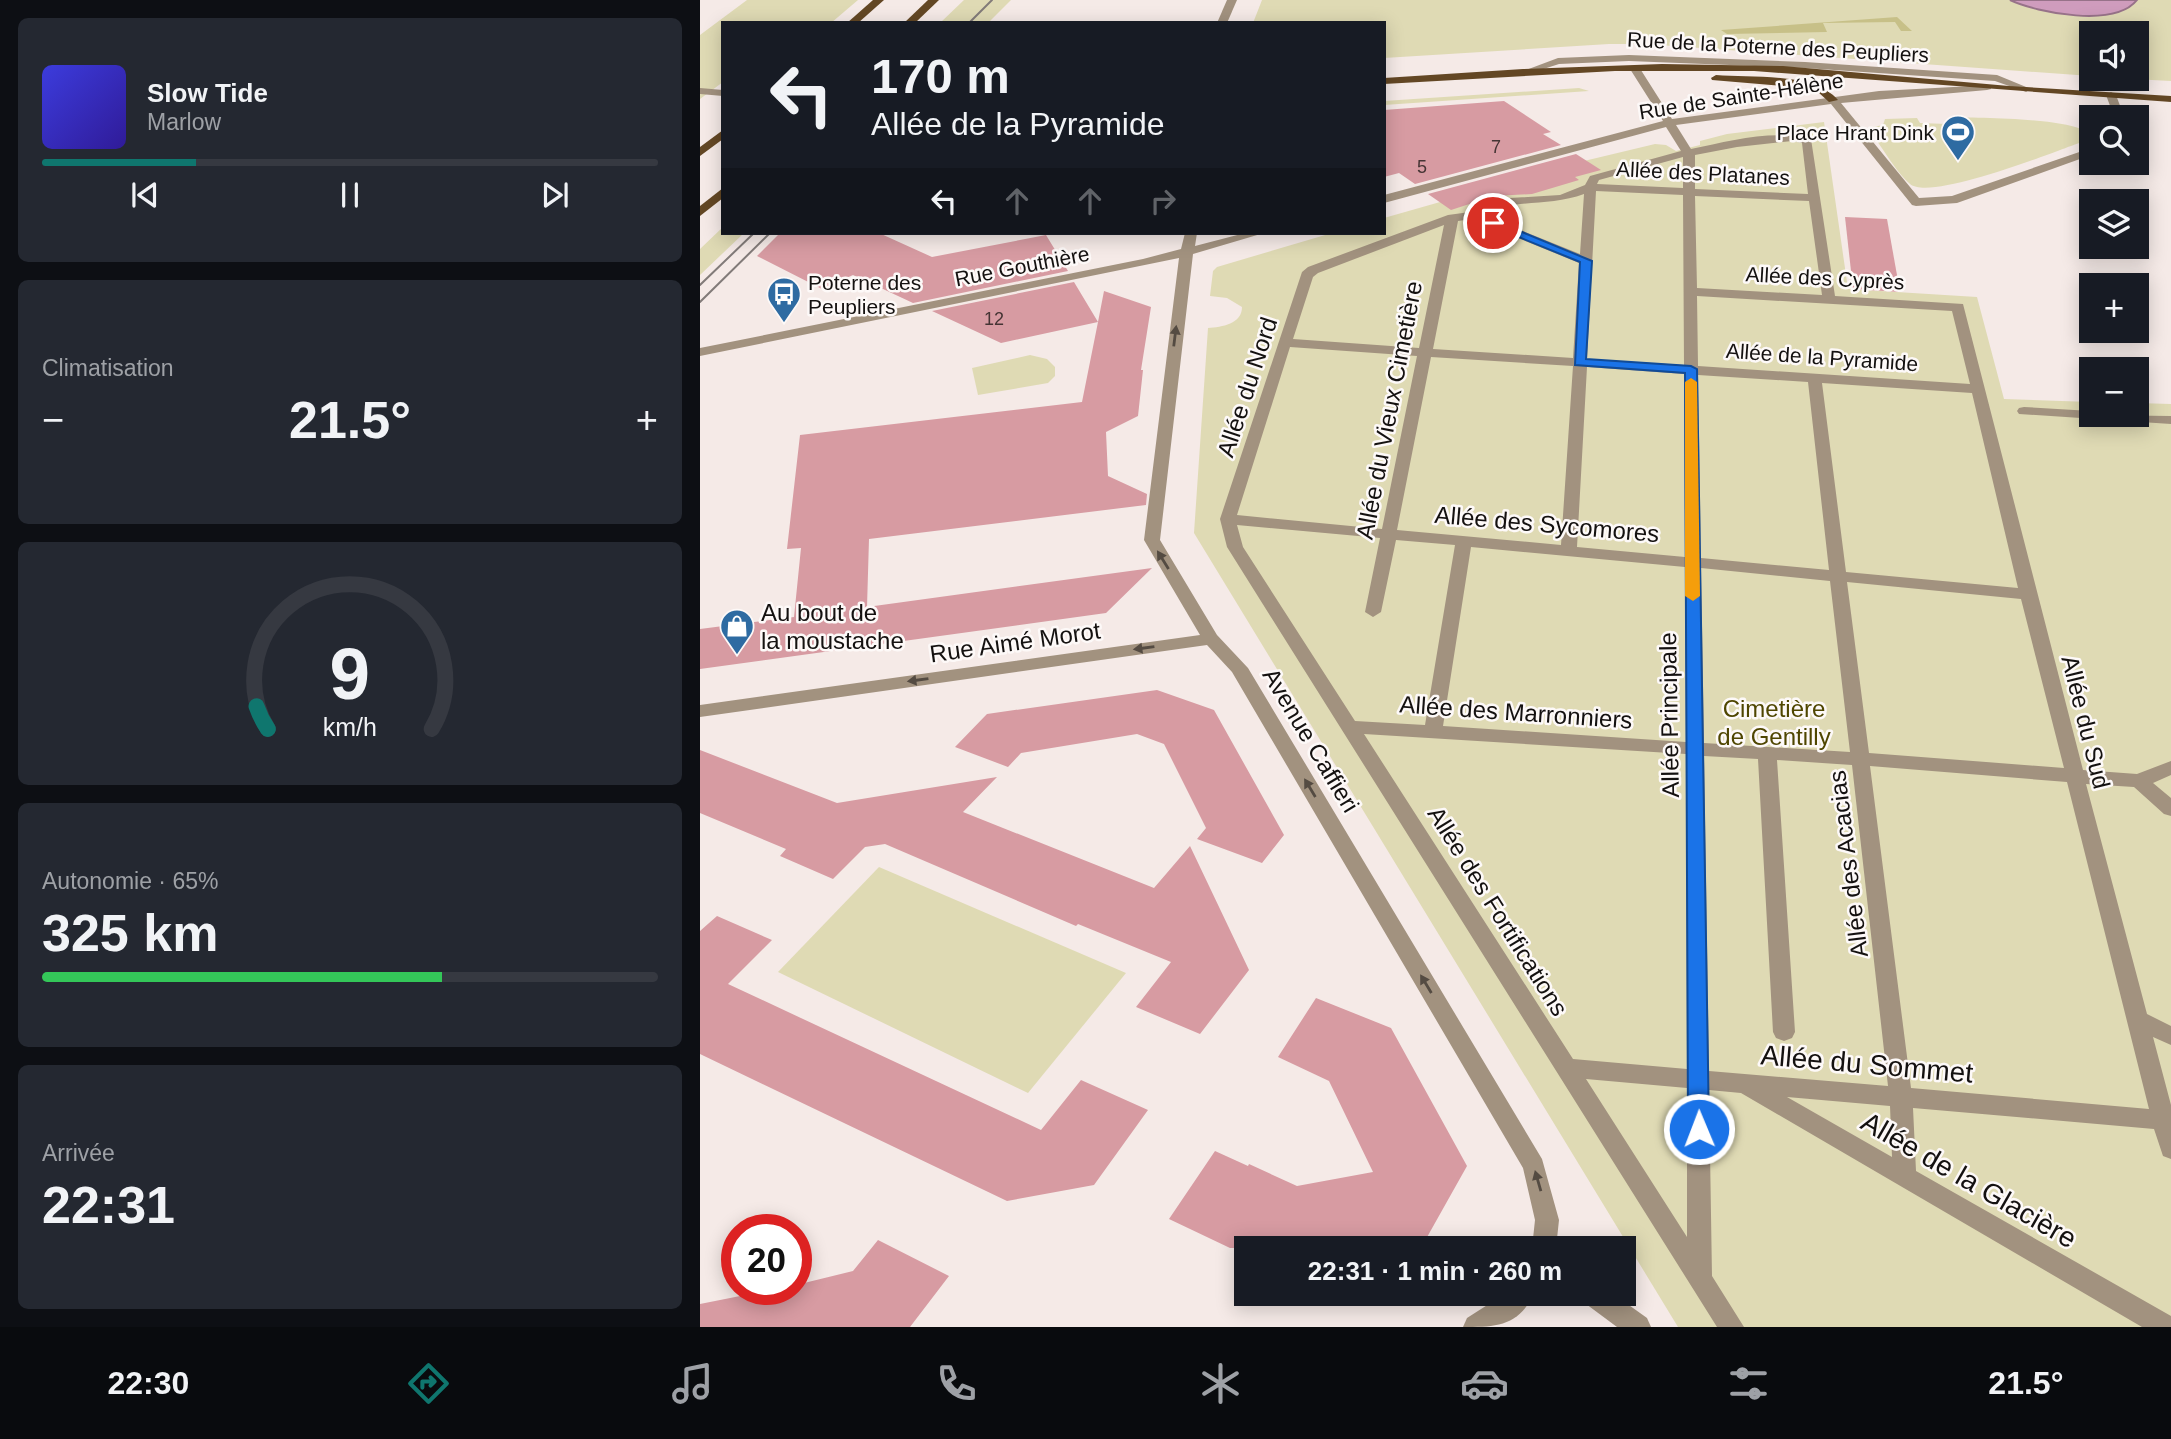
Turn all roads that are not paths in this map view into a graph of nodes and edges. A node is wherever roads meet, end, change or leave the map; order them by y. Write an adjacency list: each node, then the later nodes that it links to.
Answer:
1 (878, 0): 4 (main road)
2 (934, 0): 5 (main road)
3 (1232, 0): 6 (street)
4 (854, 21)
5 (911, 21)
6 (1223, 21)
7 (1641, 69): 8 (main road, Rue de la Poterne des Peupliers); 10 (main road, Rue de la Poterne des Peupliers); 16 (main road); 18 (street)
8 (1528, 71): 9 (main road, Rue de la Poterne des Peupliers); 11 (street, Rue de la Poterne des Peupliers)
9 (1386, 81)
10 (1987, 88): 11 (main road, Rue de la Poterne des Peupliers); 16 (street, Rue de Sainte-Hélène)
11 (2026, 89): 14 (main road, Rue de la Poterne des Peupliers)
12 (700, 91): 13 (street)
13 (721, 93)
14 (2111, 95): 15 (main road, Rue de la Poterne des Peupliers); 17 (street)
15 (2171, 99)
16 (1833, 100): 18 (street, Rue de Sainte-Hélène); 22 (street)
17 (2115, 105)
18 (1669, 123): 21 (street); 26 (street, Rue de Sainte-Hélène)
19 (721, 135): 20 (main road)
20 (700, 153)
21 (1689, 154): 23 (street); 24 (street, Allée Principale); 27 (street)
22 (2079, 155)
23 (1590, 187): 24 (street, Allée des Platanes); 29 (street); 34 (street)
24 (1689, 192): 27 (street, Allée des Platanes); 35 (street, Allée Principale)
25 (721, 194): 28 (main road)
26 (1386, 198)
27 (1814, 198): 36 (street)
28 (700, 212)
29 (1473, 215): 30 (street); 34 (street)
30 (1452, 218): 38 (street, Allée du Nord); 40 (street, Allée du Vieux Cimetière)
31 (1191, 235): 33 (street, Avenue Caffieri)
32 (1251, 235): 33 (street)
33 (1187, 252): 39 (street, Rue Gouthière); 55 (street, Avenue Caffieri, one-way to 33)
34 (1586, 261): 41 (street)
35 (1690, 292): 36 (street, Allée des Cyprès); 42 (street, Allée Principale)
36 (1829, 298): 37 (street, Allée des Cyprès)
37 (1958, 307): 44 (street, Allée du Sud)
38 (1286, 343): 40 (street, Allée de la Pyramide); 47 (street, Allée du Nord)
39 (700, 352)
40 (1424, 352): 41 (street, Allée de la Pyramide); 48 (street, Allée du Vieux Cimetière)
41 (1580, 362): 42 (street, Allée de la Pyramide); 50 (street)
42 (1691, 369): 43 (street, Allée de la Pyramide); 51 (street, Allée Principale)
43 (1814, 377): 44 (street, Allée de la Pyramide); 52 (street, Allée des Acacias)
44 (1979, 389): 53 (street, Allée du Sud)
45 (2024, 411): 46 (street)
46 (2171, 420)
47 (1228, 519): 48 (street, Allée des Sycomores); 57 (street, Allée des Fortifications)
48 (1390, 534): 49 (street, Allée des Sycomores); 54 (street, Allée du Vieux Cimetière)
49 (1464, 541): 50 (street, Allée des Sycomores); 58 (street)
50 (1569, 551): 51 (street, Allée des Sycomores)
51 (1692, 562): 52 (street, Allée des Sycomores); 59 (street, Allée Principale)
52 (1838, 576): 53 (street, Allée des Sycomores); 61 (street, Allée des Acacias)
53 (2028, 594): 63 (street, Allée du Sud)
54 (1373, 612)
55 (1211, 639): 56 (street, Rue Aimé Morot, one-way to 56); 76 (street, Avenue Caffieri, one-way to 55)
56 (700, 711)
57 (1351, 727): 58 (street, Allée des Marronniers); 69 (street, Allée des Fortifications)
58 (1433, 731): 59 (street, Allée des Marronniers)
59 (1694, 748): 60 (street, Allée des Marronniers); 70 (street, Allée Principale)
60 (1768, 753): 61 (street, Allée des Marronniers); 67 (street)
61 (1860, 760): 63 (street, Allée des Marronniers); 72 (street, Allée des Acacias)
62 (2171, 768): 64 (street)
63 (2074, 776): 64 (street, Allée des Marronniers); 66 (street, Allée du Sud)
64 (2139, 781): 65 (street)
65 (2171, 809)
66 (2138, 1020): 68 (street); 73 (street, Allée du Sud)
67 (1784, 1032)
68 (2171, 1036)
69 (1566, 1068): 70 (street, Allée du Sommet); 77 (street, Allée des Fortifications)
70 (1698, 1079): 71 (street, Allée du Sommet); 77 (street, Allée Principale)
71 (1744, 1083): 72 (street, Allée du Sommet); 75 (street, Allée de la Glacière)
72 (1901, 1097): 73 (street, Allée du Sommet); 75 (street, Allée des Acacias)
73 (2164, 1120): 74 (street, Allée du Sud)
74 (2171, 1149)
75 (1905, 1178): 84 (street, Allée de la Glacière)
76 (1545, 1236)
77 (1700, 1276): 83 (street, Allée des Fortifications)
78 (1512, 1306): 80 (street)
79 (1609, 1306): 82 (street)
80 (1501, 1321): 81 (street)
81 (1476, 1327)
82 (1638, 1327)
83 (1731, 1327)
84 (2166, 1327)

